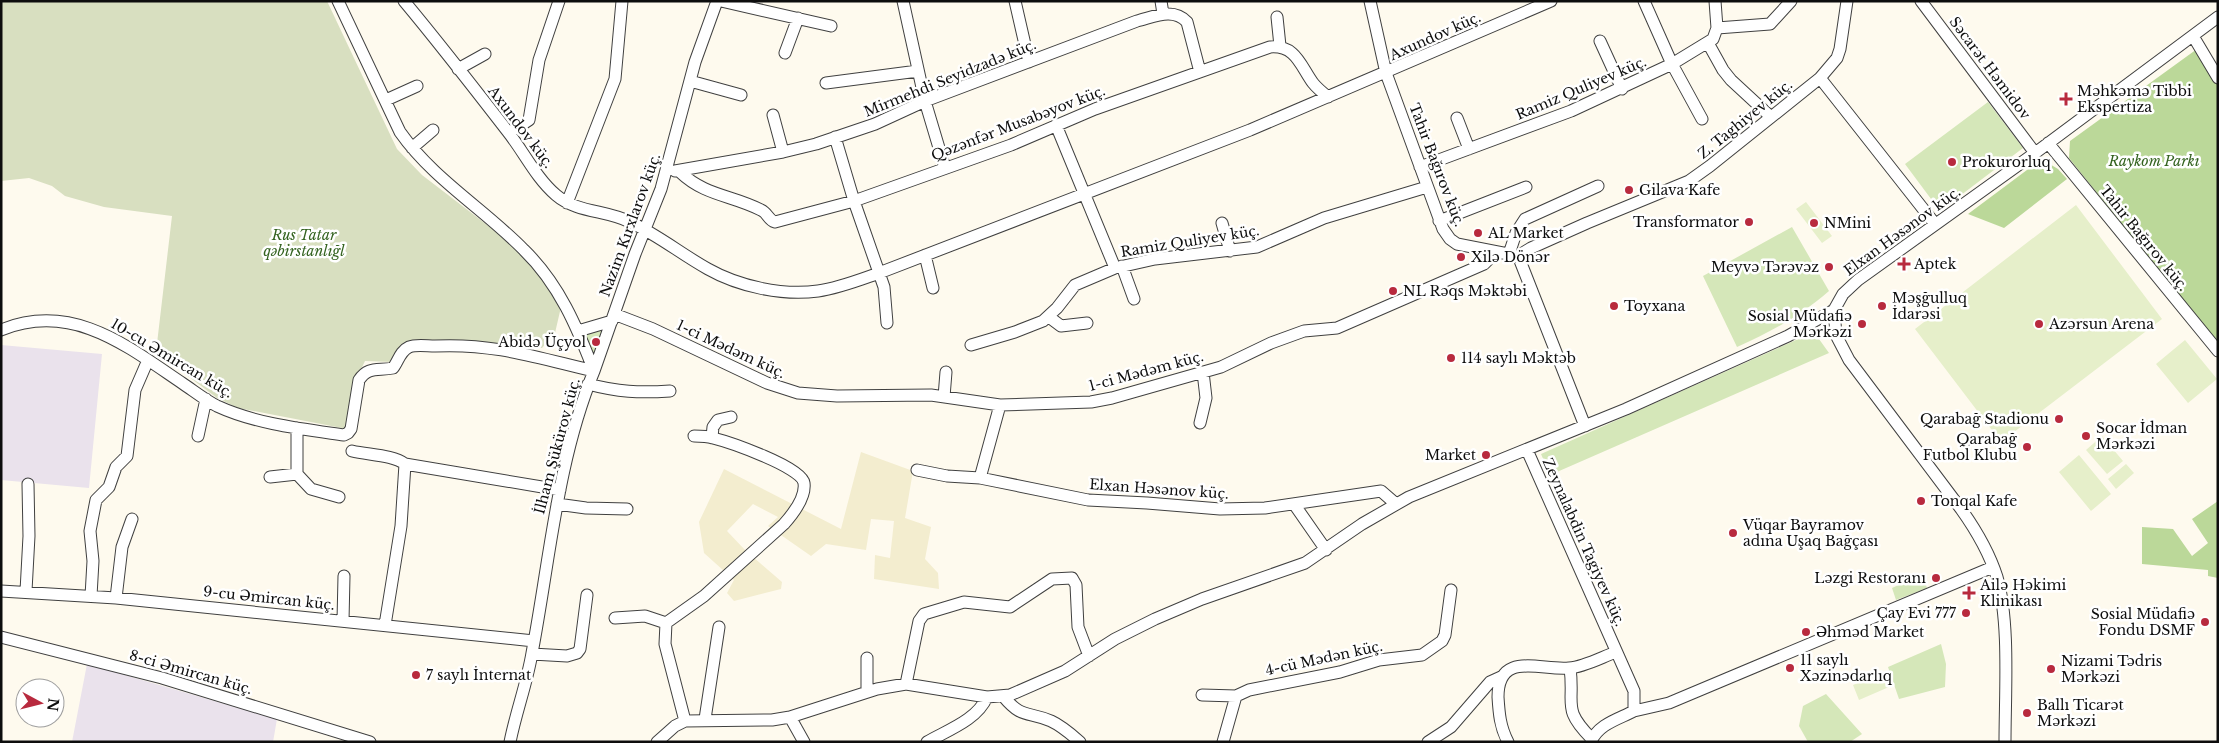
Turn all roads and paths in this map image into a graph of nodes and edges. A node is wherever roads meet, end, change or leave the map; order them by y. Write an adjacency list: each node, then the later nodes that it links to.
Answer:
1 (338, 1): 43 (street, İlham Şükürov küç.)
2 (404, 1): 31 (street, Axundov küç.)
3 (622, 1): 67 (street)
4 (717, 1): 37 (street, Nazim Kırxlarov küç.)
5 (721, 1): 20 (street)
6 (903, 1): 32 (street)
7 (1015, 1): 29 (street)
8 (1161, 1): 17 (street)
9 (1370, 1): 34 (street, Tahir Bağırov küç.)
10 (1551, 1): 34 (street, Axundov küç.)
11 (1644, 1): 30 (street)
12 (1715, 1): 22 (street)
13 (1791, 1): 22 (street)
14 (1847, 1): 35 (street, Z. Taghiyev küç.)
15 (1922, 1): 57 (street, Səcarət Həmidov)
16 (555, 2): 51 (street)
17 (1164, 14): 29 (street, Mirmehdi Seyidzadə küç.); 33 (street)
18 (1277, 17): 26 (street)
19 (2218, 17): 23 (street, Elxan Həsənov küç.)
20 (798, 18): 21 (street); 27 (street)
21 (831, 26)
22 (1717, 28): 25 (street, Ramiz Quliyev küç.)
23 (2193, 36): 36 (street); 53 (street, Elxan Həsənov küç.)
24 (1600, 41): 40 (street)
25 (1708, 43): 30 (street, Ramiz Quliyev küç.); 46 (street)
26 (1280, 46): 33 (street, Qəzənfər Musabəyov küç.); 42 (street)
27 (785, 53)
28 (485, 54): 31 (street)
29 (1029, 62): 44 (street, Mirmehdi Seyidzadə küç.)
30 (1672, 64): 40 (street, Ramiz Quliyev küç.); 48 (street)
31 (458, 69): 51 (street, Axundov küç.)
32 (918, 70): 38 (street); 44 (street)
33 (1200, 72): 49 (street, Qəzənfər Musabəyov küç.)
34 (1386, 73): 42 (street, Axundov küç.); 58 (street, Tahir Bağırov küç.)
35 (1820, 78): 46 (street, Z. Taghiyev küç.); 70 (street)
36 (2218, 78)
37 (690, 81): 41 (street); 60 (street, Nazim Kırxlarov küç.)
38 (826, 83)
39 (417, 86): 43 (street)
40 (1622, 89): 55 (street, Ramiz Quliyev küç.)
41 (741, 95)
42 (1328, 97): 65 (street, Axundov küç.)
43 (386, 100): 54 (street, İlham Şükürov küç.)
44 (925, 102): 52 (street, Mirmehdi Seyidzadə küç.); 59 (street)
45 (773, 115): 56 (street)
46 (1771, 117): 75 (street, Z. Taghiyev küç.)
47 (1457, 118): 55 (street)
48 (1702, 119)
49 (1056, 125): 59 (street, Qəzənfər Musabəyov küç.); 65 (street)
50 (433, 130): 54 (street)
51 (509, 133): 67 (street, Axundov küç.)
52 (835, 137): 56 (street, Mirmehdi Seyidzadə küç.); 66 (street)
53 (2048, 143): 57 (street, Elxan Həsənov küç.); 88 (street, Tahir Bağırov küç.)
54 (412, 148): 86 (street, İlham Şükürov küç.)
55 (1469, 149): 58 (street, Ramiz Quliyev küç.)
56 (783, 152): 61 (street, Mirmehdi Seyidzadə küç.)
57 (2035, 153): 70 (street, Elxan Həsənov küç.)
58 (1420, 167): 64 (street, Tahir Bağırov küç.)
59 (946, 168): 66 (street, Qəzənfər Musabəyov küç.)
60 (667, 170): 61 (street, Mirmehdi Seyidzadə küç.); 71 (street, Nazim Kırxlarov küç.)
61 (680, 172): 66 (street, Qəzənfər Musabəyov küç.)
62 (1526, 186): 68 (street)
63 (1598, 186): 75 (street)
64 (1427, 188): 68 (street, Tahir Bağırov küç.); 72 (street, Ramiz Quliyev küç.)
65 (1085, 194): 74 (street, Axundov küç.); 76 (street)
66 (854, 201): 77 (street)
67 (568, 203): 71 (street, Axundov küç.)
68 (1439, 221): 73 (street, Tahir Bağırov küç.)
69 (1222, 223): 72 (street)
70 (1935, 224): 80 (street, Elxan Həsənov küç.)
71 (645, 229): 77 (street, Axundov küç.); 82 (street, Nazim Kırxlarov küç.)
72 (1230, 251): 76 (street, Ramiz Quliyev küç.)
73 (1496, 252): 75 (street, Tahir Bağırov küç.); 92 (street, 1-ci Mədəm küç.)
74 (925, 255): 77 (street, Axundov küç.); 78 (street)
75 (1513, 255): 100 (street)
76 (1118, 267): 79 (street); 81 (street, Ramiz Quliyev küç.)
77 (879, 273): 83 (street)
78 (933, 288)
79 (1134, 299)
80 (1834, 310): 100 (street, Elxan Həsənov küç.); 121 (street)
81 (1049, 317): 84 (street); 87 (street, Ramiz Quliyev küç.)
82 (613, 318): 86 (street); 90 (street, Nazim Kırxlarov küç.); 95 (street, 1-ci Mədəm küç.)
83 (887, 323)
84 (1087, 323)
85 (1, 330): 89 (street, 10-cu Əmircan küç.)
86 (578, 331): 90 (street, İlham Şükürov küç.)
87 (971, 345)
88 (2218, 351)
89 (148, 360): 96 (street, 10-cu Əmircan küç.); 127 (street)
90 (594, 371): 93 (street, İlham Şükürov küç.); 101 (street, 10-cu Əmircan küç.)
91 (946, 372): 95 (street)
92 (1204, 372): 97 (street, 1-ci Mədəm küç.); 99 (street)
93 (588, 384): 94 (street); 113 (street, İlham Şükürov küç.)
94 (670, 391)
95 (944, 397): 97 (street, 1-ci Mədəm küç.)
96 (206, 399): 101 (street, 10-cu Əmircan küç.); 102 (street)
97 (1000, 405): 111 (street)
98 (731, 417): 104 (street)
99 (1200, 423)
100 (1585, 426): 105 (street, Elxan Həsənov küç.)
101 (298, 428): 109 (street)
102 (198, 436)
103 (694, 436): 104 (street)
104 (712, 437): 131 (street)
105 (1527, 450): 117 (street, Zeynalabdin Tagiyev küç.); 136 (street, Zeynalabdin Tagiyev küç.)
106 (352, 451): 107 (street)
107 (405, 464): 113 (street); 132 (street)
108 (917, 470): 111 (street, Elxan Həsənov küç.)
109 (297, 474): 110 (street); 114 (street)
110 (270, 477)
111 (980, 478): 116 (street, Elxan Həsənov küç.)
112 (28, 484): 125 (street)
113 (560, 490): 115 (street, İlham Şükürov küç.)
114 (339, 497)
115 (557, 504): 118 (street); 135 (street, İlham Şükürov küç.)
116 (1294, 504): 117 (street, Elxan Həsənov küç.); 120 (street)
117 (1396, 504): 120 (street, Zeynalabdin Tagiyev küç.)
118 (627, 509)
119 (132, 519): 128 (street)
120 (1326, 550): 138 (street, Zeynalabdin Tagiyev küç.)
121 (1993, 567): 148 (street); 162 (street)
122 (344, 576): 130 (street)
123 (1451, 590): 146 (street, 4-cü Mədən küç.)
124 (1, 591): 125 (street, 9-cu Əmircan küç.)
125 (26, 591): 127 (street, 9-cu Əmircan küç.)
126 (586, 595): 137 (street)
127 (91, 596): 128 (street, 9-cu Əmircan küç.)
128 (116, 598): 130 (street, 9-cu Əmircan küç.)
129 (615, 618): 131 (street)
130 (343, 621): 132 (street, 9-cu Əmircan küç.)
131 (666, 623): 151 (street)
132 (385, 625): 135 (street, 9-cu Əmircan küç.)
133 (719, 627): 150 (street)
134 (1, 637): 153 (street, 8-ci Əmircan küç.)
135 (534, 641): 137 (street, İlham Şükürov küç.)
136 (1616, 652): 140 (street); 148 (street, Zeynalabdin Tagiyev küç.)
137 (532, 654): 154 (street, İlham Şükürov küç.)
138 (1089, 656): 142 (street); 144 (street, Zeynalabdin Tagiyev küç.)
139 (867, 658): 143 (street)
140 (1570, 668): 141 (street); 152 (street)
141 (1502, 677): 160 (street); 161 (street)
142 (906, 684): 143 (street, Zeynalabdin Tagiyev küç.); 147 (street, Zeynalabdin Tagiyev küç.)
143 (867, 692): 149 (street, Zeynalabdin Tagiyev küç.)
144 (1003, 696): 147 (street, Zeynalabdin Tagiyev küç.); 158 (street)
145 (1202, 696): 146 (street)
146 (1236, 696): 159 (street)
147 (987, 697): 157 (street)
148 (1634, 711): 152 (street)
149 (790, 716): 150 (street, Zeynalabdin Tagiyev küç.); 156 (street)
150 (705, 719): 151 (street, Zeynalabdin Tagiyev küç.)
151 (685, 721): 155 (street)
152 (1592, 740)
153 (370, 742)
154 (510, 742)
155 (658, 742)
156 (804, 742)
157 (927, 742)
158 (1080, 742)
159 (1222, 742)
160 (1428, 742)
161 (1508, 742)
162 (2005, 742)

